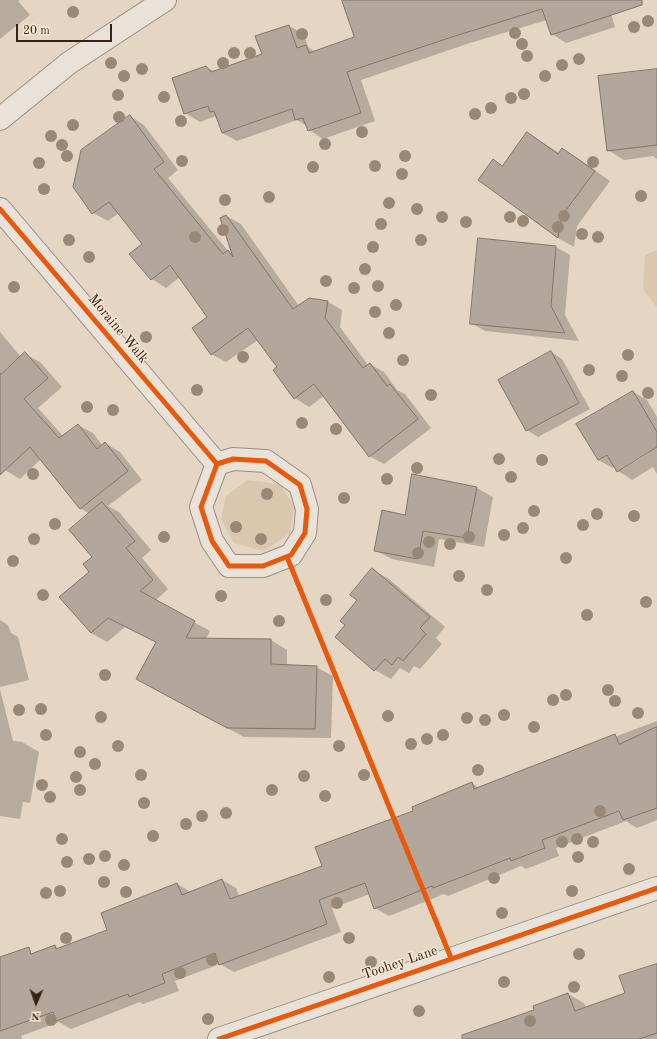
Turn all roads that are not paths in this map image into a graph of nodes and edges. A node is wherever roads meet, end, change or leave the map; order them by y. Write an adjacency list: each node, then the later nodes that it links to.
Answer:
1 (165, 0): 2 (street)
2 (0, 119)
3 (0, 209): 4 (street, Moraine Walk)
4 (217, 464): 4 (street)
5 (657, 888): 6 (street, Toohey Lane)
6 (219, 1039)

